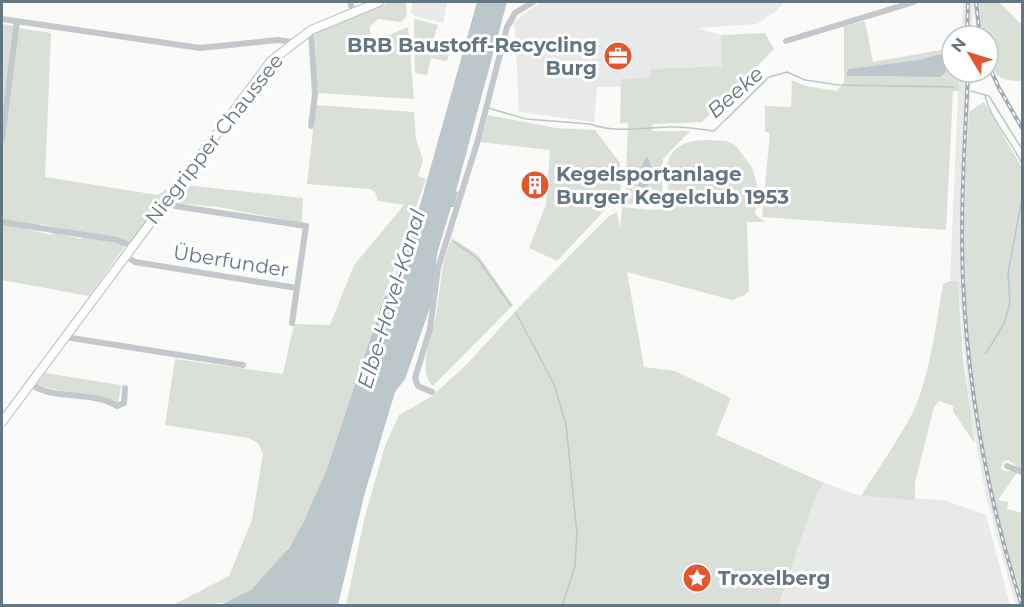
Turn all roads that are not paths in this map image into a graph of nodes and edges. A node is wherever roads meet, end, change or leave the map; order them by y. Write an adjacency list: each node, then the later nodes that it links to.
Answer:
1 (350, 2): 5 (street)
2 (379, 2): 5 (main road, Niegripper Chaussee)
3 (533, 2): 23 (street)
4 (914, 2): 9 (street)
5 (354, 11): 8 (main road, Niegripper Chaussee)
6 (2, 19): 7 (street)
7 (17, 21): 10 (street); 12 (street)
8 (311, 30): 10 (main road, Niegripper Chaussee); 11 (street)
9 (786, 40)
10 (292, 42): 13 (main road, Niegripper Chaussee)
11 (311, 126)
12 (2, 138)
13 (165, 201): 15 (main road, Niegripper Chaussee); 17 (street, Überfunder)
14 (2, 222): 15 (street)
15 (132, 246): 16 (main road, Niegripper Chaussee)
16 (125, 256): 17 (street, Überfunder); 19 (main road, Niegripper Chaussee)
17 (297, 288): 18 (street, Überfunder)
18 (292, 323)
19 (65, 338): 20 (street); 21 (main road, Niegripper Chaussee)
20 (243, 365)
21 (30, 384): 22 (street); 24 (main road, Niegripper Chaussee)
22 (125, 388)
23 (432, 392)
24 (2, 422)
25 (1007, 466): 26 (street)
26 (1023, 472)

